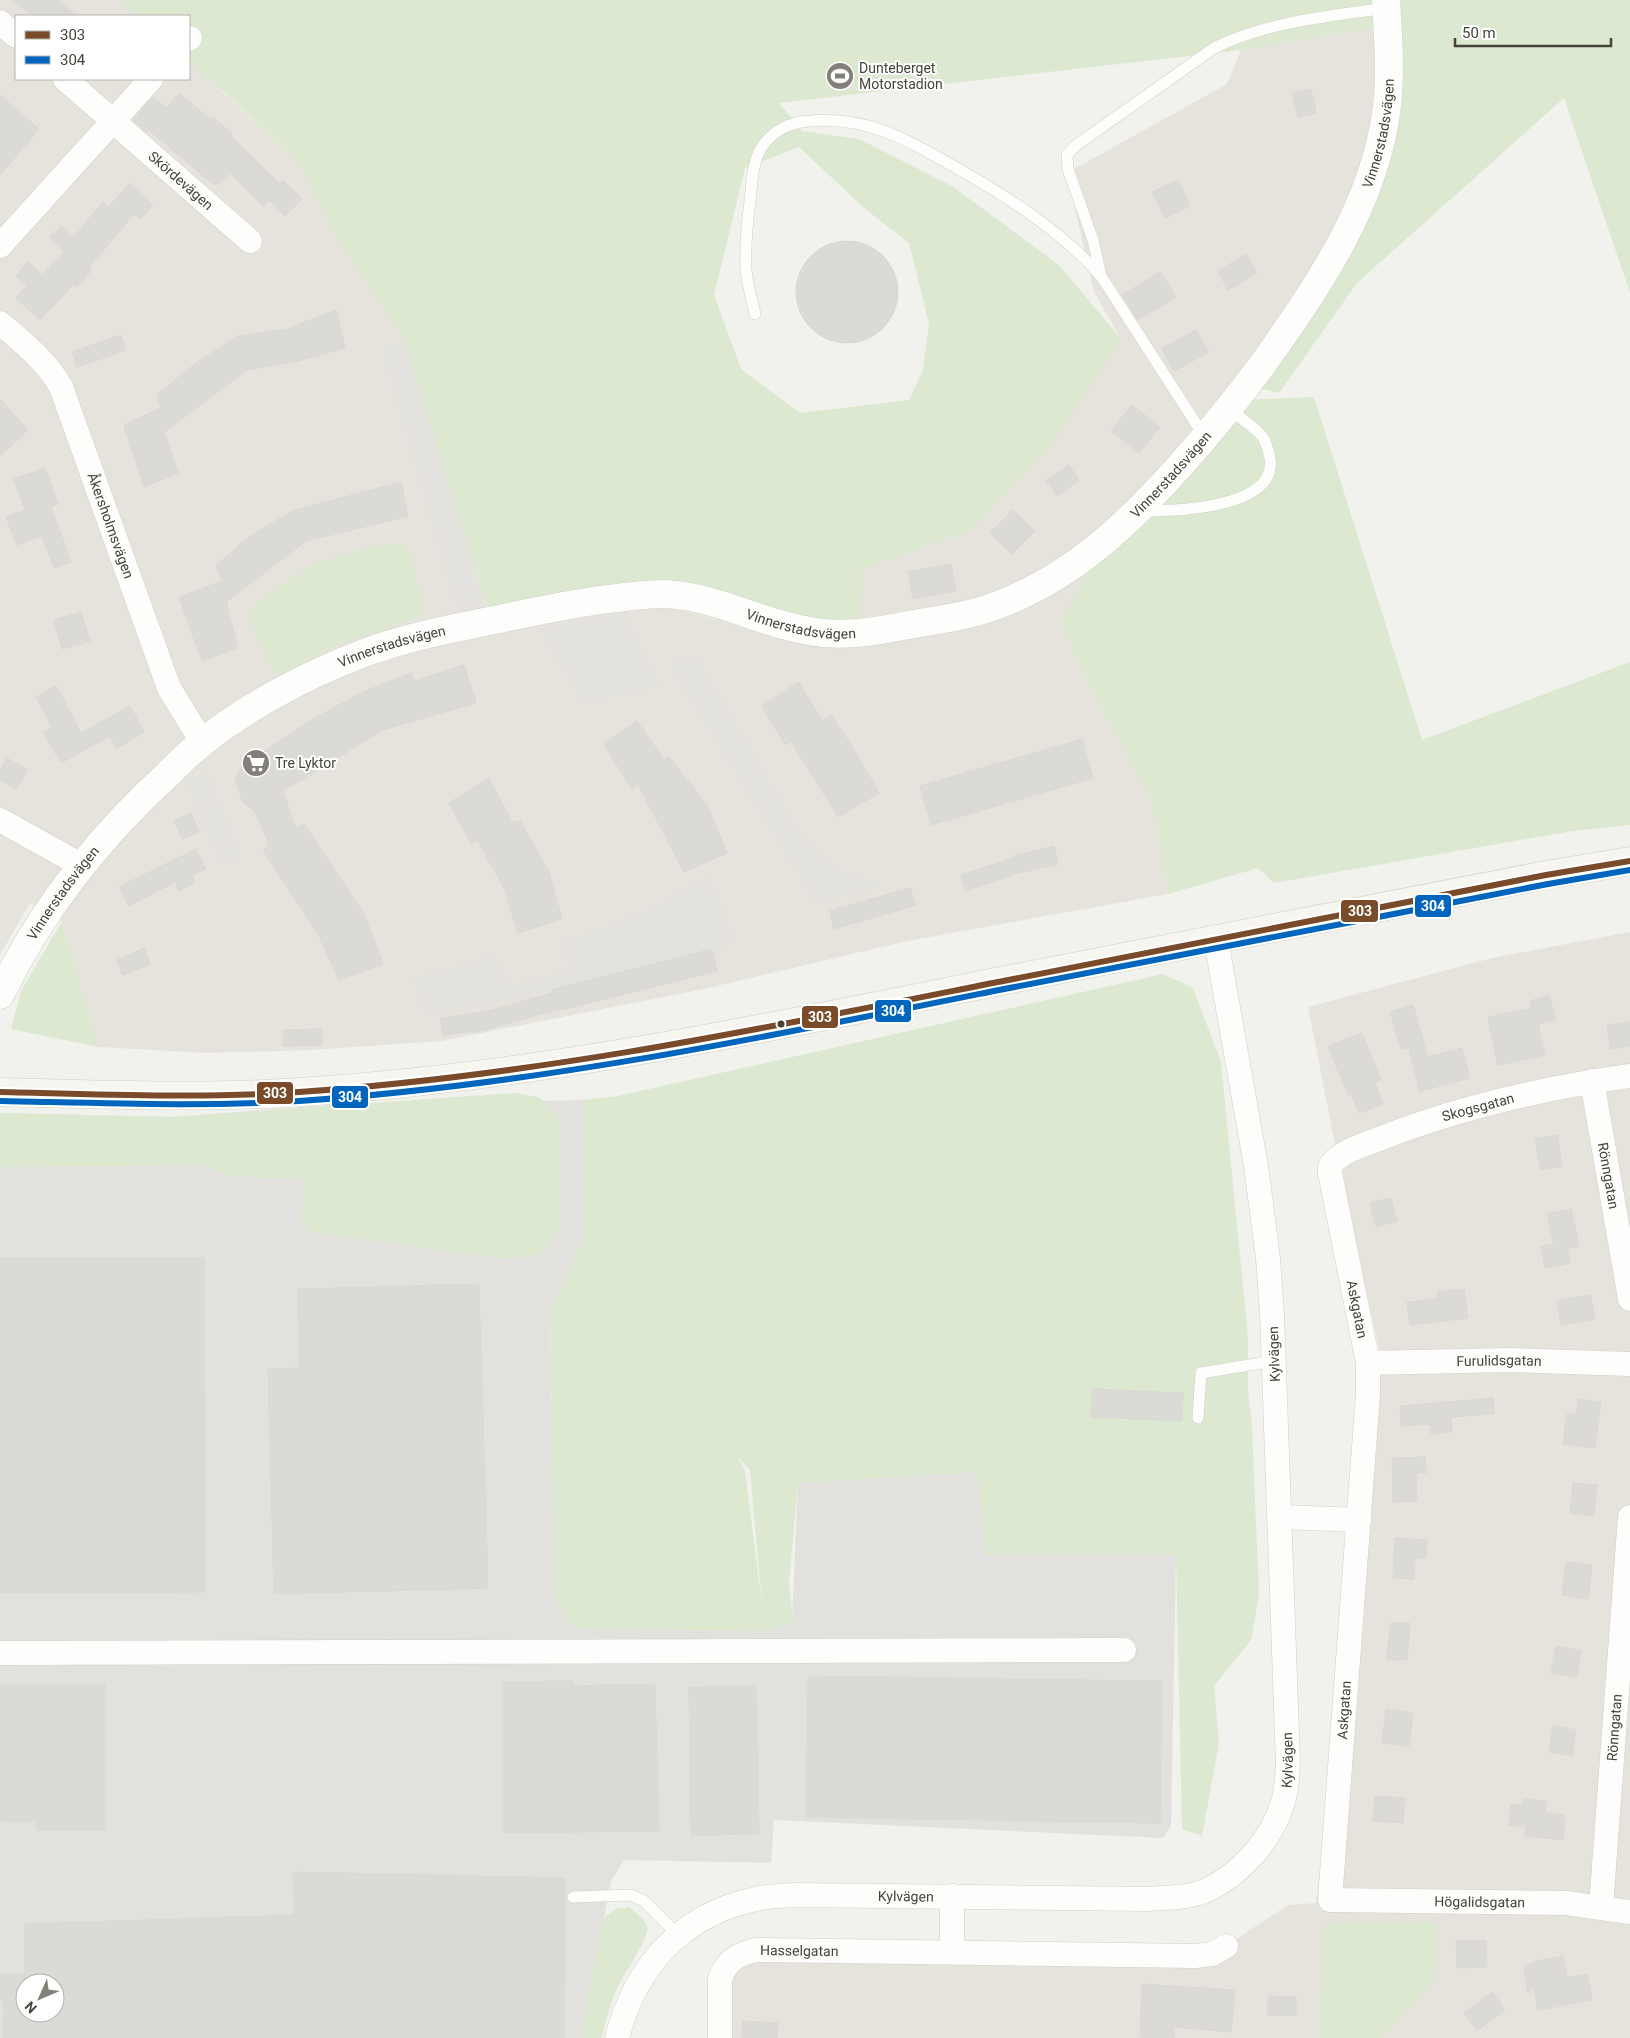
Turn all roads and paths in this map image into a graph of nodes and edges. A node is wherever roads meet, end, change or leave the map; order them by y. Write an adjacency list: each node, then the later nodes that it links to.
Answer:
1 (1386, 4): 9 (lane); 12 (street, Vinnerstadsvägen)
2 (0, 22): 3 (street)
3 (15, 35)
4 (66, 80): 6 (street, Skördevägen)
5 (150, 80): 6 (street)
6 (112, 120): 7 (street, Skördevägen); 8 (street)
7 (250, 241)
8 (0, 246)
9 (1100, 276): 10 (lane); 13 (lane)
10 (755, 314)
11 (0, 323): 15 (street, Åkersholmsvägen)
12 (1229, 409): 13 (street, Vinnerstadsvägen); 14 (lane)
13 (1205, 438): 14 (street, Vinnerstadsvägen)
14 (1138, 512): 15 (street, Vinnerstadsvägen)
15 (202, 742): 18 (street, Vinnerstadsvägen)
16 (0, 820): 18 (street)
17 (1630, 861): 19 (main road)
18 (81, 865): 20 (street, Vinnerstadsvägen)
19 (1216, 940): 23 (main road); 26 (street, Kylvägen)
20 (0, 995)
21 (1630, 1076): 22 (street, Skogsgatan)
22 (1592, 1081): 24 (street, Skogsgatan); 25 (street, Rönngatan)
23 (0, 1092)
24 (1334, 1161): 27 (street, Askgatan)
25 (1630, 1299)
26 (1274, 1361): 29 (lane); 31 (street, Kylvägen)
27 (1368, 1363): 28 (street, Furulidsgatan); 32 (street, Askgatan)
28 (1630, 1364)
29 (1198, 1418)
30 (1630, 1517): 38 (street, Rönngatan)
31 (1281, 1518): 32 (street); 35 (street, Kylvägen)
32 (1359, 1520): 37 (street, Askgatan)
33 (1124, 1650): 34 (street)
34 (0, 1652)
35 (952, 1896): 40 (street, Kylvägen); 42 (street)
36 (573, 1897): 40 (lane)
37 (1330, 1900): 38 (street, Högalidsgatan)
38 (1601, 1907): 39 (street, Högalidsgatan)
39 (1630, 1912)
40 (678, 1935): 43 (street, Kylvägen)
41 (1226, 1946): 42 (street, Hasselgatan)
42 (952, 1952): 44 (street, Hasselgatan)
43 (617, 2038)
44 (720, 2038)

